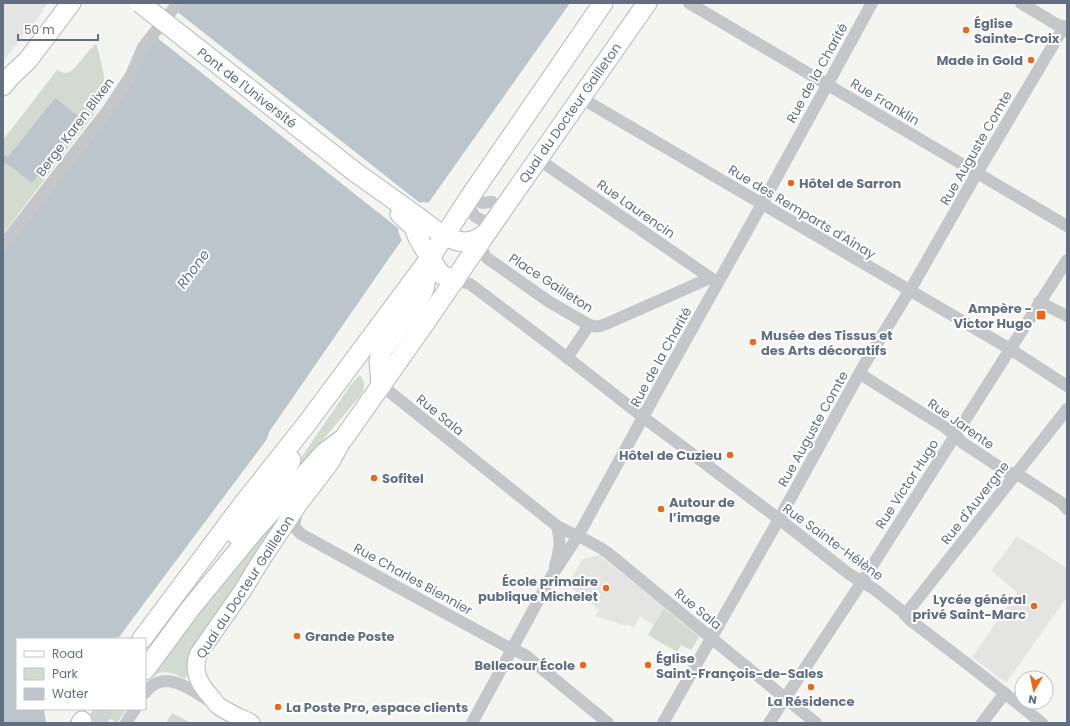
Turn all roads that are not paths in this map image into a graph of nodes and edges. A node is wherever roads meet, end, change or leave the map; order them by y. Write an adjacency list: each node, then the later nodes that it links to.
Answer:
1 (71, 3): 11 (main road)
2 (140, 3): 18 (main road, Pont de l'Université, bridge)
3 (178, 3): 22 (street, Berge Karen Blixen)
4 (603, 3): 15 (main road)
5 (647, 3): 12 (main road, Quai du Docteur Gailleton)
6 (689, 3): 10 (street, Rue Franklin)
7 (872, 3): 10 (street, Rue de la Charité)
8 (1021, 3): 9 (street)
9 (1066, 27): 14 (street, Rue Auguste Comte)
10 (827, 84): 14 (street, Rue Franklin); 17 (street, Rue de la Charité)
11 (3, 86)
12 (581, 98): 13 (main road, Quai du Docteur Gailleton); 17 (street, Rue des Remparts d'Ainay)
13 (538, 159): 20 (main road, Quai du Docteur Gailleton); 25 (street, Rue Laurencin)
14 (977, 173): 19 (street, Rue Franklin); 27 (street, Rue Auguste Comte)
15 (472, 193): 16 (street); 20 (street); 21 (main road)
16 (492, 202)
17 (762, 204): 25 (street, Rue de la Charité); 27 (street, Rue des Remparts d'Ainay)
18 (417, 222): 21 (main road, Pont de l'Université); 23 (main road)
19 (1067, 226)
20 (491, 227): 21 (main road, Quai du Docteur Gailleton); 26 (main road, Quai du Docteur Gailleton); 30 (street, Place Gailleton)
21 (445, 235): 23 (main road)
22 (3, 245)
23 (430, 258): 26 (main road); 32 (main road); 35 (main road)
24 (1067, 260): 28 (street, Rue Victor Hugo)
25 (714, 280): 30 (street); 38 (street, Rue de la Charité)
26 (462, 282): 33 (street); 35 (main road, Quai du Docteur Gailleton)
27 (909, 290): 31 (street, Rue des Remparts d'Ainay); 34 (street, Rue Auguste Comte)
28 (1039, 302): 29 (street); 31 (street, Rue Victor Hugo)
29 (1067, 316)
30 (589, 325): 33 (street, Place Gailleton)
31 (1010, 349): 36 (street, Rue des Remparts d'Ainay); 39 (street, Rue Victor Hugo)
32 (359, 354): 52 (main road); 55 (main road)
33 (567, 358): 38 (street, Rue Sainte-Hélène)
34 (860, 374): 39 (street, Rue Jarente); 44 (street, Rue Auguste Comte)
35 (381, 385): 40 (main road, Quai du Docteur Gailleton); 45 (street, Rue Sala)
36 (1067, 386)
37 (1067, 409): 41 (street, Rue d'Auvergne)
38 (643, 417): 44 (street, Rue Sainte-Hélène); 47 (street, Rue de la Charité)
39 (955, 436): 41 (street, Rue Jarente); 50 (street, Rue Victor Hugo)
40 (344, 438): 42 (main road, Quai du Docteur Gailleton); 56 (main road, Quai du Docteur Gailleton)
41 (1015, 474): 43 (street, Rue Jarente); 51 (street, Rue d'Auvergne)
42 (298, 505): 46 (street); 48 (main road, Quai du Docteur Gailleton)
43 (1067, 508)
44 (779, 519): 50 (street, Rue Sainte-Hélène); 53 (street, Rue Auguste Comte)
45 (557, 526): 47 (street, Rue Sala); 49 (street)
46 (301, 534): 48 (street); 54 (street, Rue Charles Biennier)
47 (578, 536): 49 (street, Rue de la Charité); 53 (street, Rue Sala)
48 (262, 559): 60 (main road, Quai du Docteur Gailleton)
49 (552, 577): 54 (street, Rue de la Charité)
50 (862, 581): 51 (street, Rue Sainte-Hélène); 59 (street, Rue Victor Hugo)
51 (905, 615): 58 (street, Rue Sainte-Hélène)
52 (143, 638)
53 (712, 638): 59 (street, Rue Sala); 66 (street, Rue Auguste Comte)
54 (512, 649): 64 (street, Rue de la Charité); 65 (street, Rue Charles Biennier)
55 (146, 650)
56 (146, 669)
57 (146, 692): 60 (street)
58 (1005, 694): 69 (street); 70 (street, Rue Sainte-Hélène)
59 (785, 698): 67 (street, Rue Victor Hugo); 68 (street, Rue Sala)
60 (220, 707): 63 (main road)
61 (134, 710): 62 (street)
62 (126, 723)
63 (251, 723)
64 (472, 723)
65 (608, 723)
66 (663, 723)
67 (769, 723)
68 (816, 723)
69 (982, 723)
70 (1042, 723)

